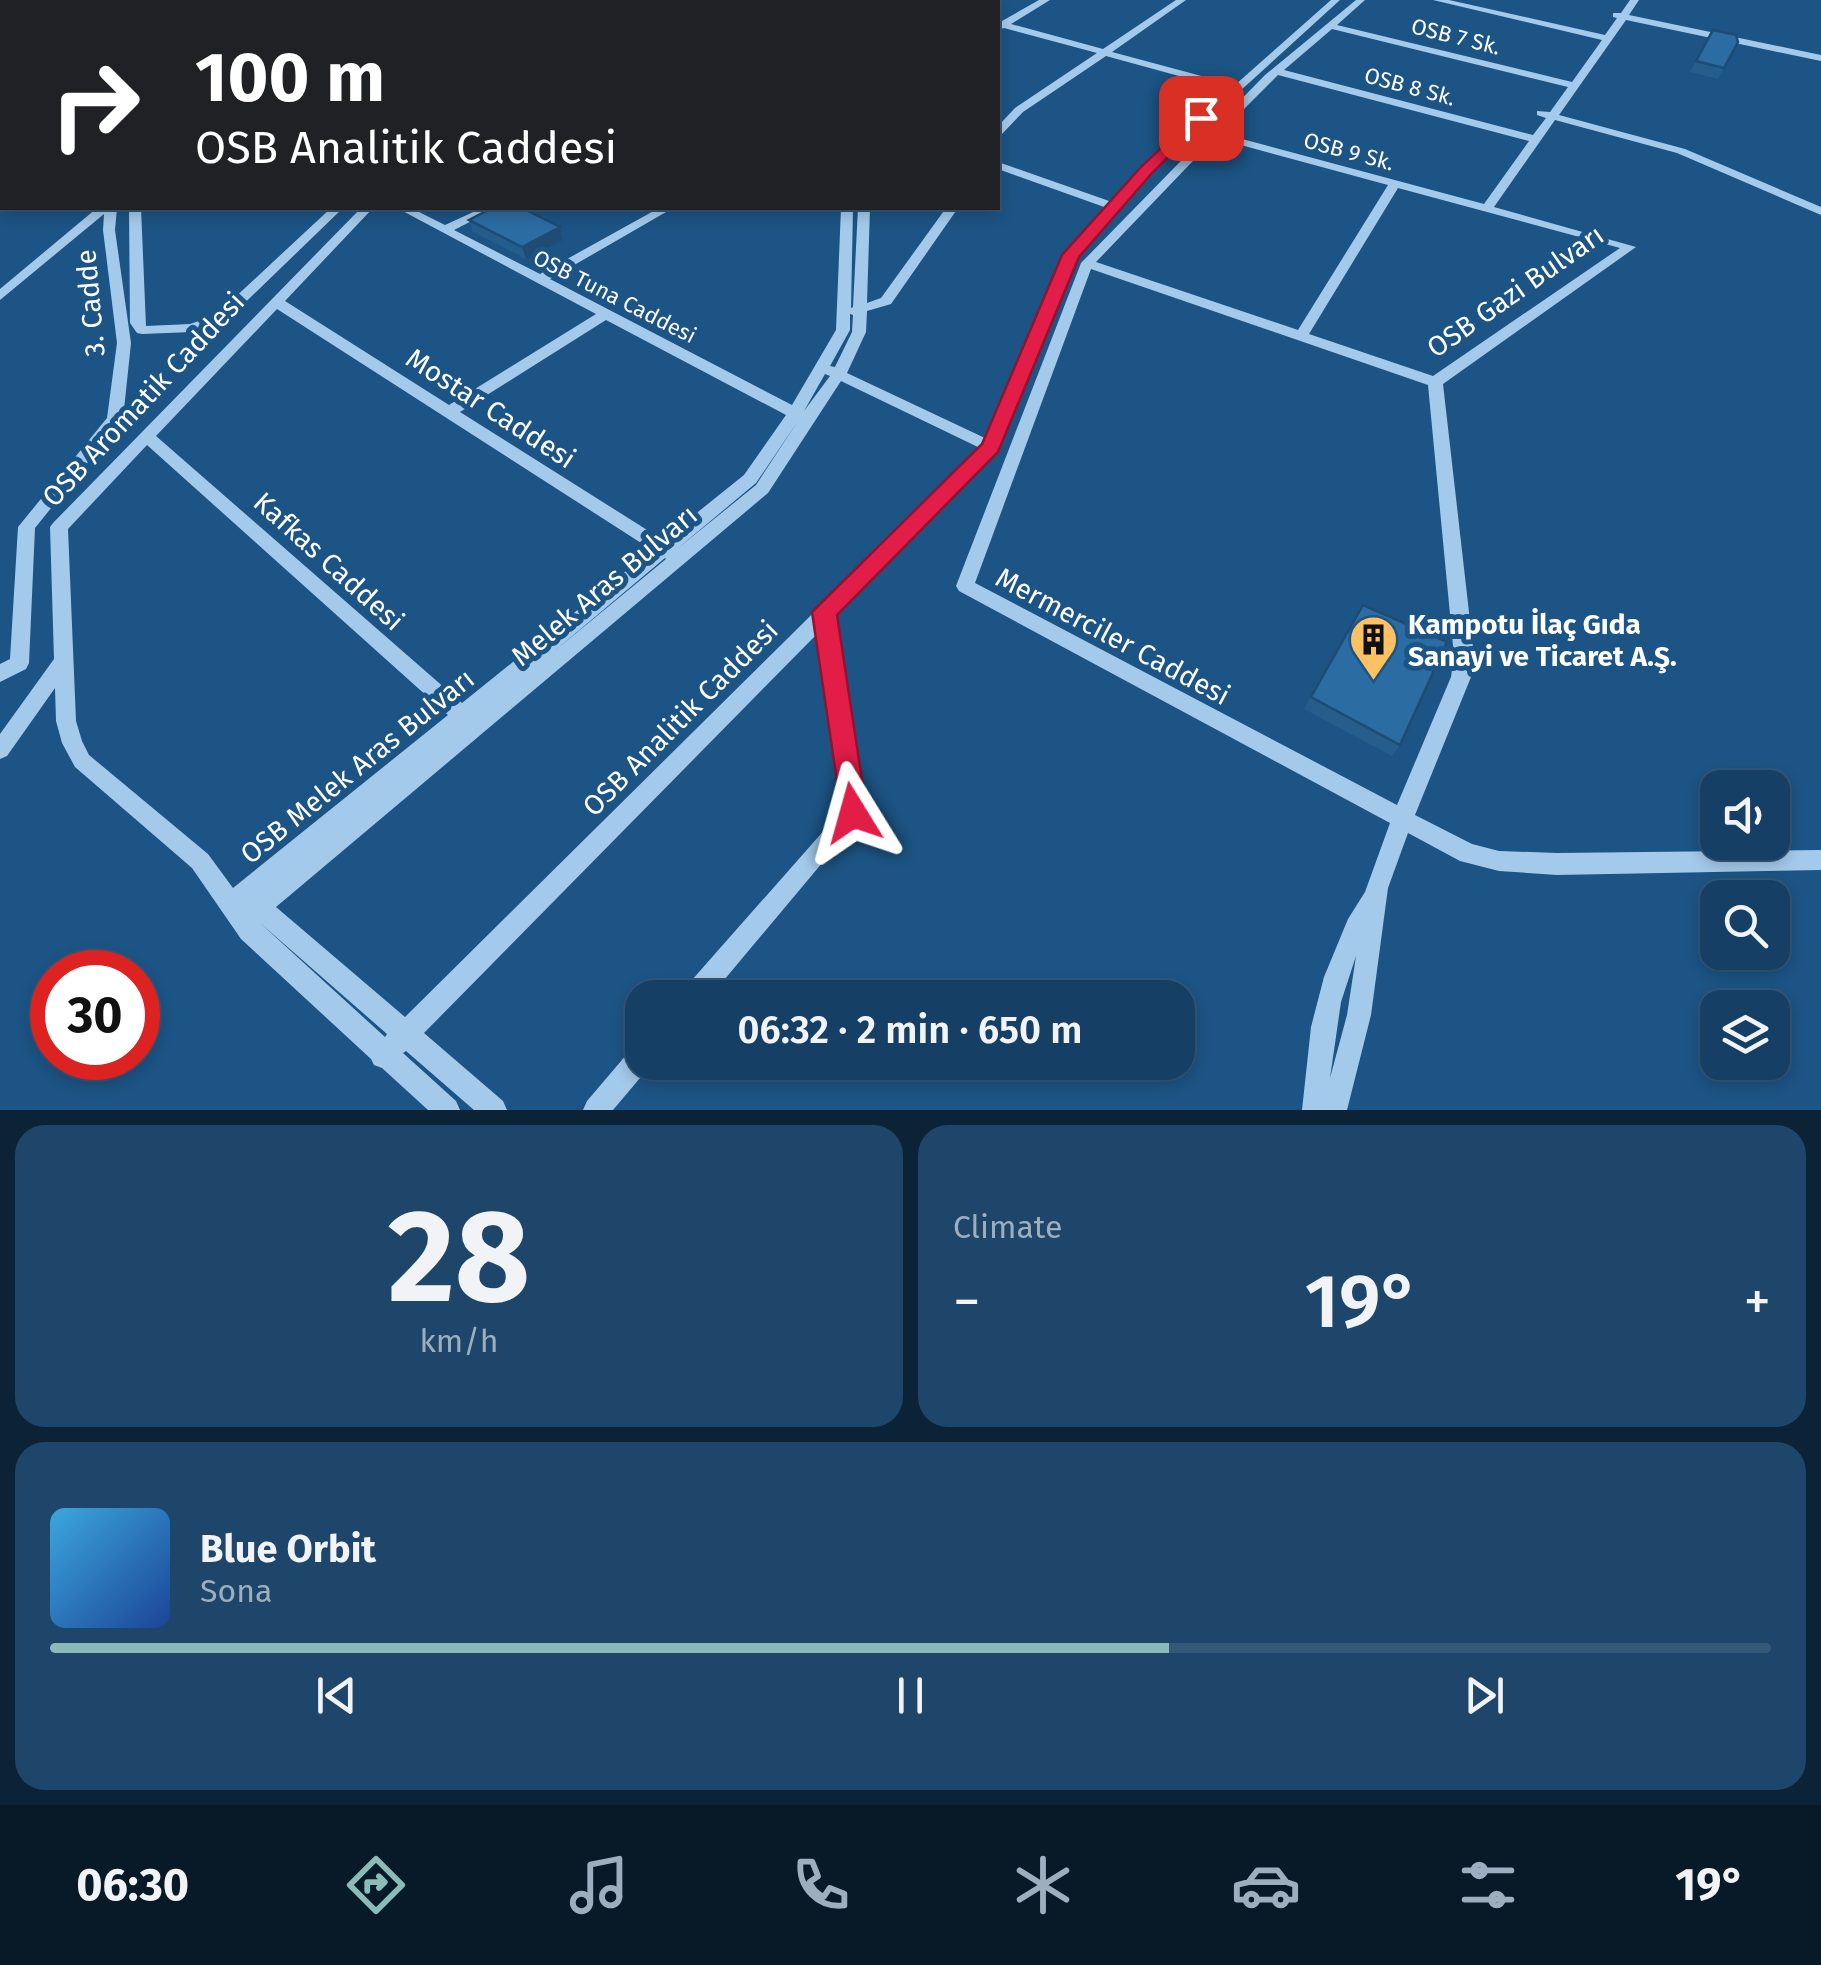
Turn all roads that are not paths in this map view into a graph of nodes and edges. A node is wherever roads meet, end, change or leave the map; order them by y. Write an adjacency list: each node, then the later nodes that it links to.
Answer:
1 (1030, 0): 10 (street)
2 (1046, 0): 11 (street)
3 (1182, 0): 15 (street)
4 (1336, 0): 19 (street, OSB Analitik Caddesi)
5 (1361, 0): 13 (street, Mermerciler Caddesi)
6 (1437, 0): 14 (street)
7 (1623, 0): 9 (street)
8 (1635, 0): 9 (street)
9 (1619, 15): 14 (street); 16 (street)
10 (1000, 23)
11 (1000, 23)
12 (1000, 24): 15 (street)
13 (1330, 26): 17 (street, Mermerciler Caddesi); 18 (street, OSB 7 Sk.)
14 (1602, 37): 18 (street)
15 (1102, 53): 19 (street); 21 (street)
16 (1821, 58)
17 (1276, 71): 22 (street, Mermerciler Caddesi); 23 (street, OSB 8 Sk.)
18 (1568, 84): 20 (street)
19 (1233, 88): 26 (street, OSB Analitik Caddesi)
20 (1546, 114): 23 (street); 39 (street)
21 (1000, 130)
22 (1212, 134): 25 (street, OSB 9 Sk.); 42 (street, Mermerciler Caddesi)
23 (1528, 138): 27 (street)
24 (1000, 166): 26 (street)
25 (1395, 184): 27 (street, OSB 9 Sk.); 48 (street)
26 (1113, 206): 54 (street, OSB Analitik Caddesi)
27 (1481, 207): 50 (street, OSB Gazi Bulvarı)
28 (106, 210): 44 (street)
29 (108, 210): 58 (street, 3. Cadde)
30 (135, 210): 31 (street)
31 (335, 210)
32 (365, 210): 45 (street, OSB Aromatik Caddesi)
33 (407, 210): 40 (street, OSB Tuna Caddesi)
34 (487, 210): 40 (street)
35 (662, 210): 43 (street)
36 (848, 210): 41 (street)
37 (863, 210): 41 (street, Melek Aras Bulvarı)
38 (951, 210): 46 (street)
39 (1821, 212)
40 (444, 230): 43 (street, OSB Tuna Caddesi)
41 (855, 230): 46 (street, Melek Aras Bulvarı)
42 (1087, 263): 48 (street); 61 (street, Mermerciler Caddesi)
43 (540, 280): 47 (street, OSB Tuna Caddesi)
44 (0, 296)
45 (276, 302): 51 (street, Mostar Caddesi); 53 (street, OSB Aromatik Caddesi)
46 (853, 311): 49 (street, Melek Aras Bulvarı)
47 (606, 314): 51 (street); 52 (street, OSB Tuna Caddesi)
48 (1302, 335): 50 (street)
49 (831, 371): 52 (street, Melek Aras Bulvarı); 54 (street)
50 (1435, 382): 61 (street, OSB Gazi Bulvarı)
51 (450, 411): 55 (street, Mostar Caddesi)
52 (802, 417): 55 (street, Melek Aras Bulvarı)
53 (147, 436): 57 (street, OSB Aromatik Caddesi); 59 (street, Kafkas Caddesi)
54 (991, 447): 56 (street, OSB Analitik Caddesi)
55 (671, 554): 59 (street, Melek Aras Bulvarı)
56 (824, 612): 65 (street); 66 (street, OSB Analitik Caddesi)
57 (62, 663): 60 (street); 64 (street, OSB Aromatik Caddesi)
58 (0, 674)
59 (469, 721): 64 (street, Melek Aras Bulvarı)
60 (0, 750)
61 (1402, 818): 62 (street); 63 (street, OSB Gazi Bulvarı)
62 (1821, 860)
63 (1377, 888): 72 (street); 73 (street, OSB Gazi Bulvarı)
64 (244, 907): 66 (street); 67 (street, OSB Aromatik Caddesi)
65 (709, 980)
66 (406, 1033): 67 (street, OSB Analitik Caddesi); 70 (street)
67 (383, 1056): 69 (street, OSB Aromatik Caddesi)
68 (625, 1076): 71 (street)
69 (447, 1110)
70 (494, 1110)
71 (596, 1110)
72 (1315, 1110)
73 (1334, 1110)

